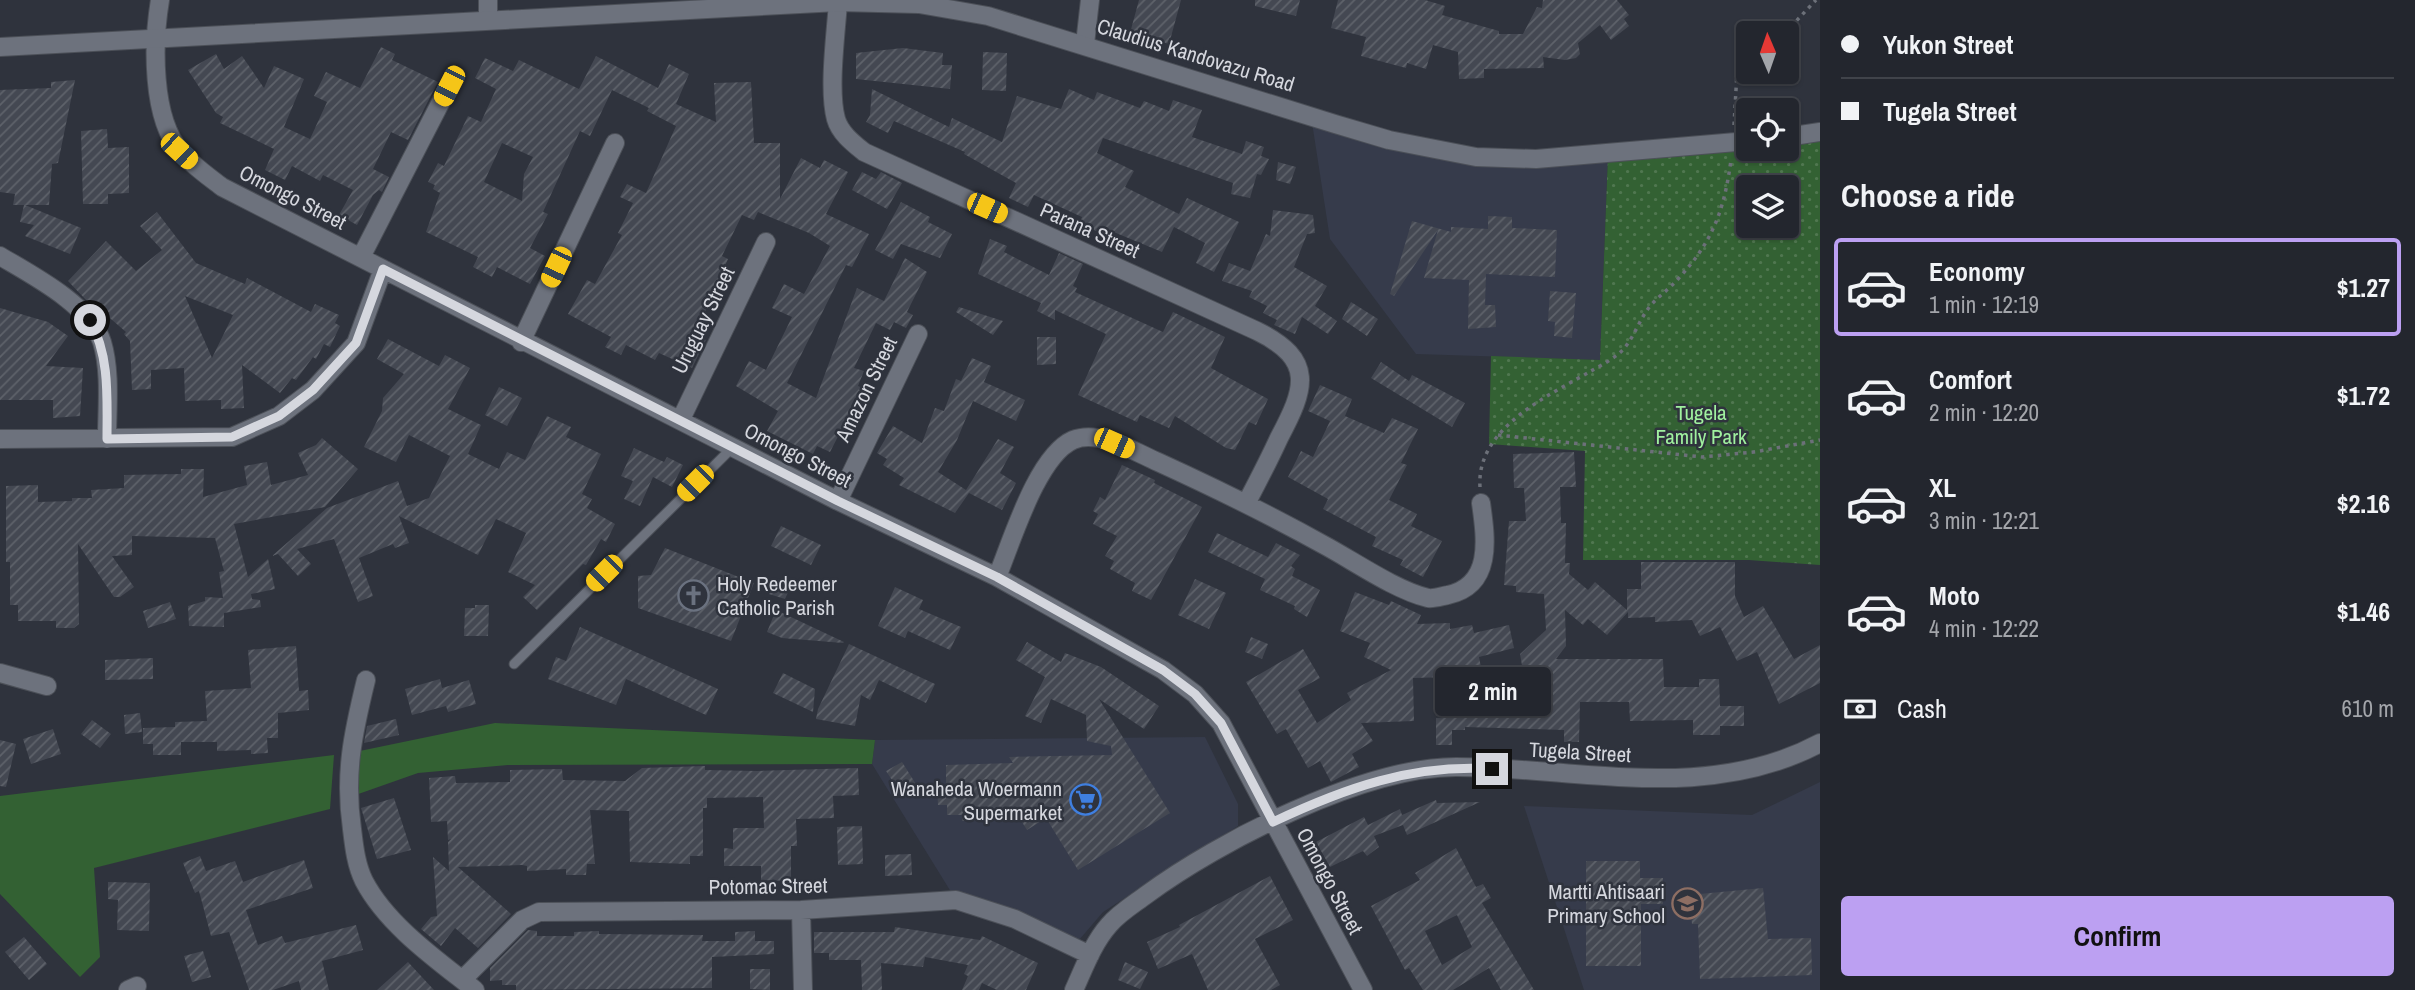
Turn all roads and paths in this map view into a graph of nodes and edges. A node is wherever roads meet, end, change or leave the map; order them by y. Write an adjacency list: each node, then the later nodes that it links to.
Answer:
1 (160, 0): 8 (street, Omongo Street)
2 (488, 0): 6 (street)
3 (1090, 0): 9 (street)
4 (1816, 0): 7 (path)
5 (838, 2): 6 (street, Claudius Kandovazu Road); 9 (street, Claudius Kandovazu Road); 30 (street, Parana Street)
6 (488, 20): 8 (street, Claudius Kandovazu Road)
7 (1796, 21)
8 (153, 41): 10 (street, Claudius Kandovazu Road); 19 (street, Omongo Street)
9 (1085, 44): 14 (street, Claudius Kandovazu Road)
10 (0, 47)
11 (449, 86): 19 (street)
12 (1820, 132): 13 (street)
13 (1799, 135)
14 (1736, 142)
15 (615, 143): 22 (street)
16 (1736, 160): 24 (path)
17 (766, 242): 23 (street, Uruguay Street)
18 (0, 256): 26 (street)
19 (361, 257): 20 (street, Omongo Street)
20 (383, 269): 22 (street, Omongo Street); 26 (street)
21 (918, 334): 29 (street, Amazon Street)
22 (522, 342): 23 (street, Omongo Street)
23 (681, 419): 28 (street, Omongo Street)
24 (1497, 435): 27 (path); 31 (path)
25 (0, 439): 26 (street)
26 (107, 439)
27 (1820, 440)
28 (733, 447): 29 (street, Omongo Street); 33 (lane)
29 (838, 501): 32 (street, Omongo Street)
30 (1247, 502): 31 (street); 32 (street)
31 (1481, 503)
32 (997, 577): 38 (street, Omongo Street)
33 (514, 664)
34 (0, 673): 36 (street)
35 (366, 680): 41 (street)
36 (47, 686)
37 (1820, 743): 38 (street, Tugela Street)
38 (1273, 822): 40 (street, Tugela Street); 42 (street, Omongo Street)
39 (801, 910): 40 (street, Potomac Street); 41 (street, Potomac Street); 43 (street)
40 (1090, 956): 44 (street, Tugela Street)
41 (469, 985)
42 (1356, 987)
43 (803, 990)
44 (1074, 990)

